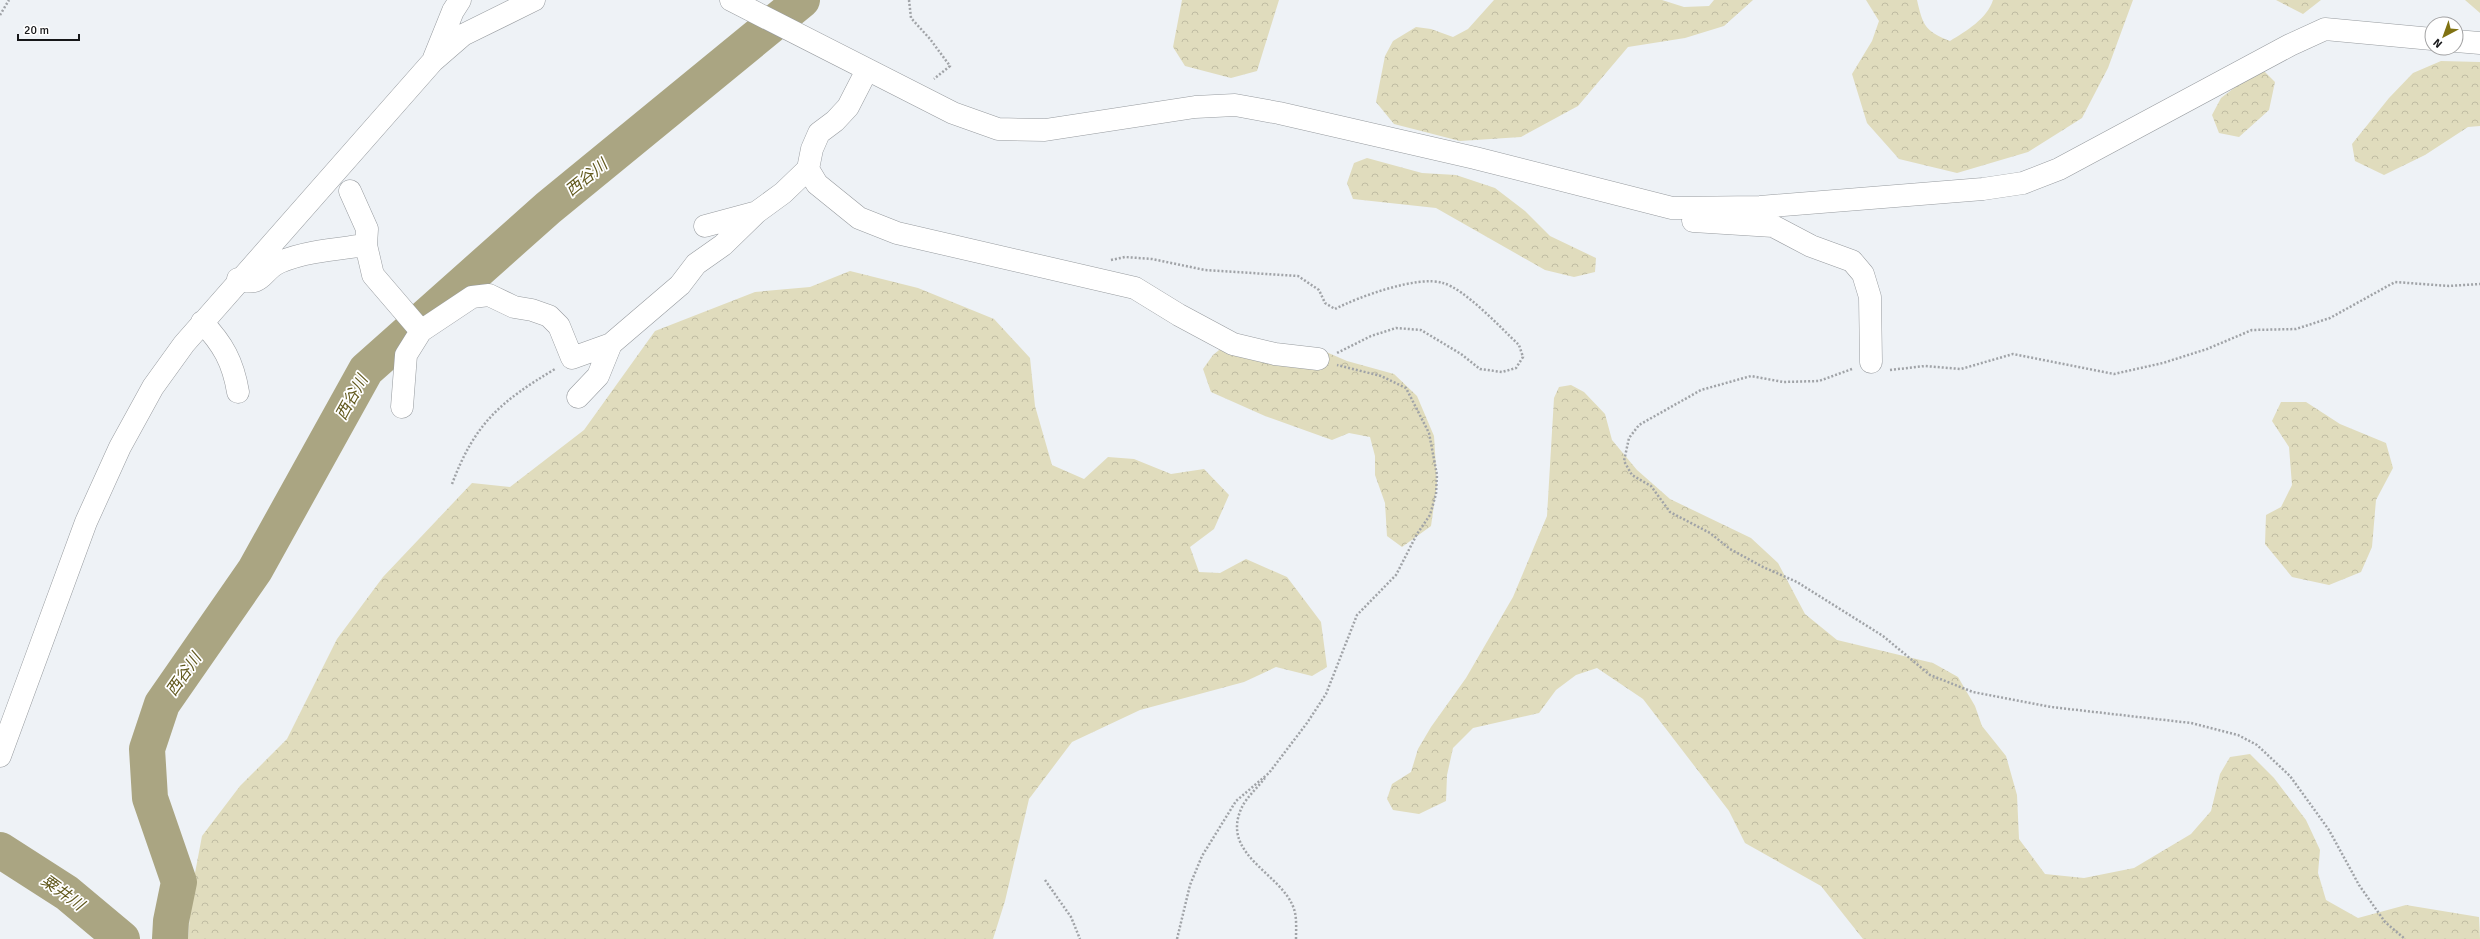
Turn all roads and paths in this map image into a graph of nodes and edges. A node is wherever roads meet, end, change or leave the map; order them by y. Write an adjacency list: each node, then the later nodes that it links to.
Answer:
1 (9, 0): 6 (path)
2 (460, 0): 10 (street)
3 (534, 0): 10 (street)
4 (731, 0): 11 (street)
5 (909, 0): 12 (path)
6 (0, 15)
7 (2424, 38): 15 (street)
8 (2464, 42): 9 (street)
9 (2480, 43)
10 (433, 61): 20 (street)
11 (867, 70): 12 (street); 13 (street)
12 (914, 94): 15 (street)
13 (808, 169): 16 (street); 26 (street)
14 (350, 191): 18 (street)
15 (1672, 208): 27 (street)
16 (757, 212): 17 (street); 24 (street)
17 (705, 226)
18 (366, 245): 20 (street); 23 (street)
19 (1104, 261): 26 (path)
20 (238, 280): 22 (street)
21 (2480, 284): 27 (path)
22 (202, 322): 28 (street); 32 (street)
23 (415, 325): 25 (street); 30 (street)
24 (612, 344): 25 (street); 29 (street)
25 (572, 358): 31 (path)
26 (1318, 359): 33 (path)
27 (1871, 362): 38 (path)
28 (238, 392)
29 (578, 397)
30 (402, 407)
31 (452, 484)
32 (0, 756)
33 (1269, 773): 36 (path); 37 (path)
34 (1045, 880): 35 (path)
35 (1080, 939)
36 (1177, 939)
37 (1296, 939)
38 (2405, 939)

